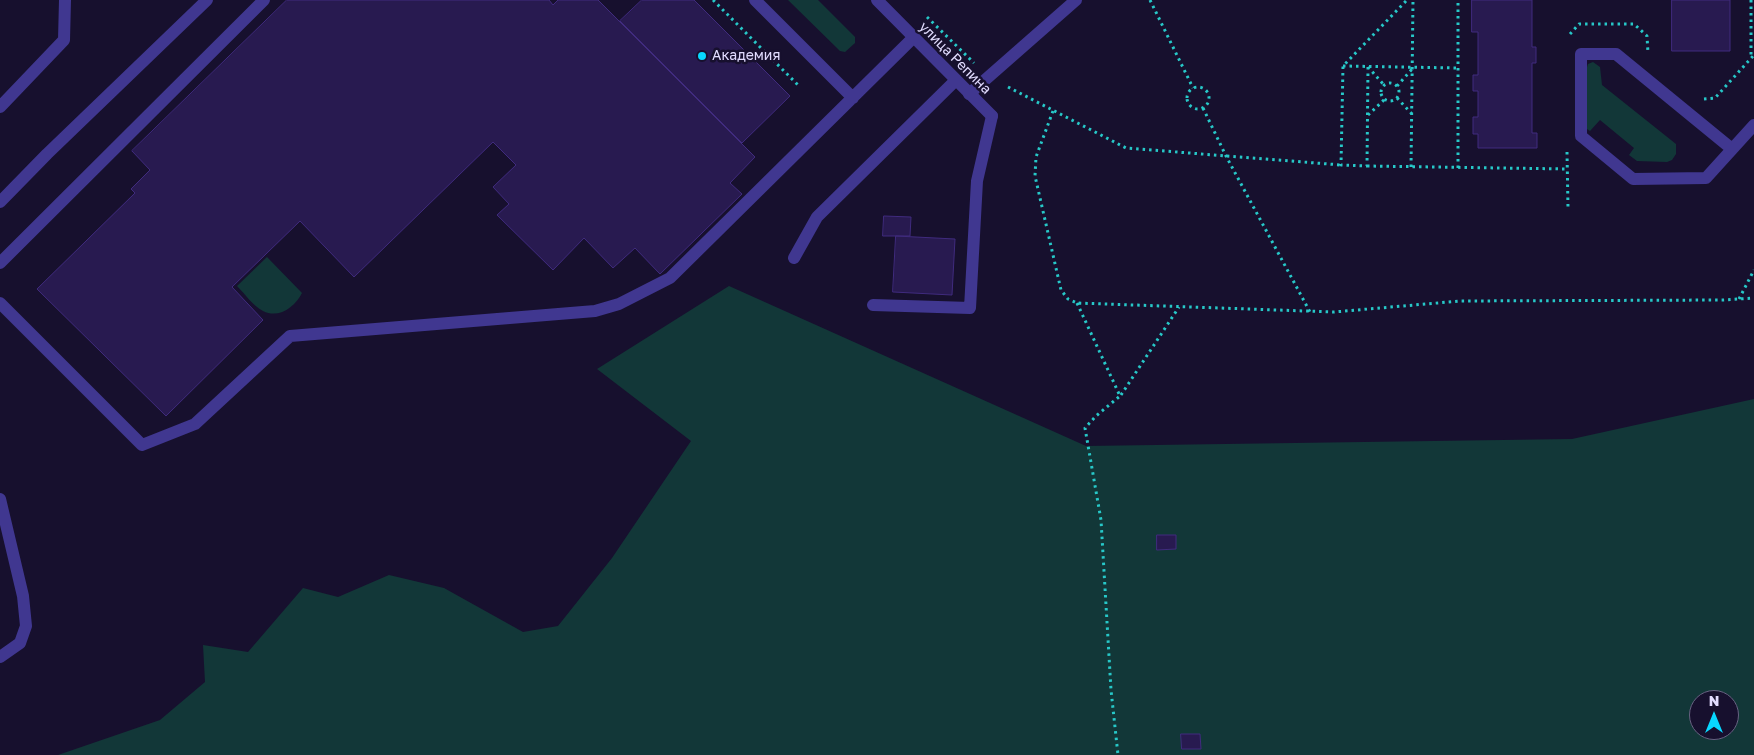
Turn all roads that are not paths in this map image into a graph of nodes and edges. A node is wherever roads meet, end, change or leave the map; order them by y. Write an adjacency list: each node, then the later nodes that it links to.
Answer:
1 (65, 0): 11 (street)
2 (207, 0): 14 (street)
3 (264, 0): 16 (street)
4 (755, 0): 10 (street)
5 (877, 0): 7 (street, улица Репина)
6 (1076, 0): 9 (street)
7 (914, 37): 8 (street, улица Репина); 10 (street)
8 (956, 80): 9 (street, улица Репина); 15 (street)
9 (969, 94): 18 (street, улица Репина)
10 (853, 98): 17 (street)
11 (0, 107)
12 (1754, 126): 13 (street)
13 (1732, 149): 13 (street)
14 (0, 202)
15 (794, 258)
16 (0, 263)
17 (0, 303)
18 (873, 305)
19 (0, 499): 20 (street)
20 (0, 658)

